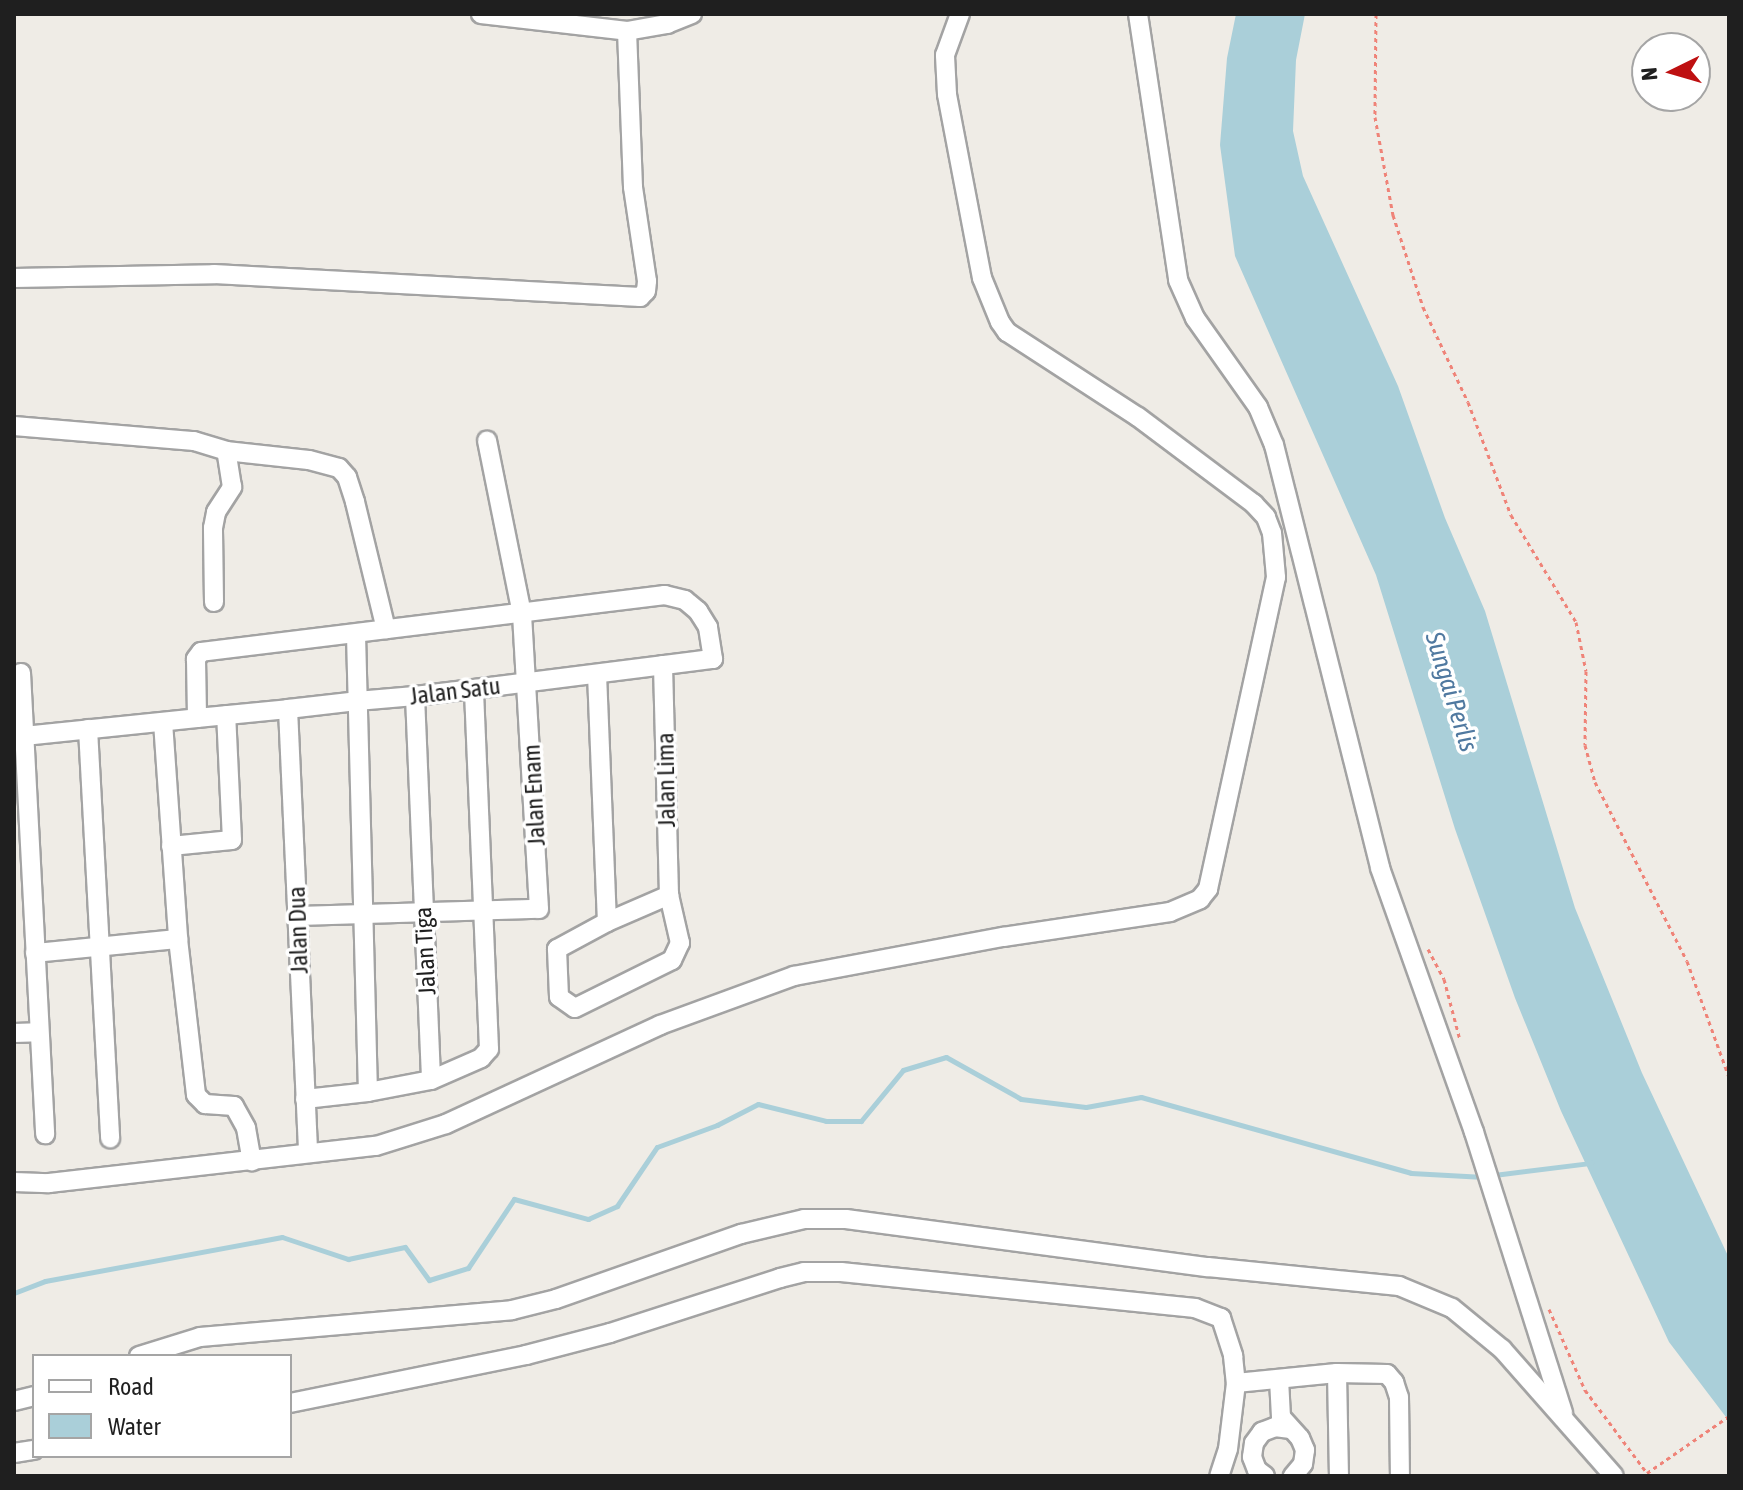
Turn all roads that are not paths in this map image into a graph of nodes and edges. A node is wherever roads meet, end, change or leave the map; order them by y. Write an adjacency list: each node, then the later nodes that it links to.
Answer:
1 (481, 14): 5 (street)
2 (692, 14): 5 (street)
3 (960, 14): 44 (street)
4 (1138, 14): 52 (street)
5 (627, 31): 6 (street)
6 (14, 278)
7 (14, 426): 9 (street)
8 (487, 441): 11 (street, Jalan Enam)
9 (226, 451): 10 (street); 12 (street)
10 (214, 602)
11 (522, 614): 12 (street); 14 (street, Jalan Satu); 17 (street, Jalan Enam)
12 (386, 629): 13 (street)
13 (356, 635): 20 (street); 23 (street)
14 (663, 665): 16 (street, Jalan Satu); 28 (street, Jalan Lima)
15 (21, 673): 26 (street)
16 (597, 674): 17 (street, Jalan Satu); 33 (street)
17 (529, 682): 18 (street, Jalan Satu); 29 (street, Jalan Enam)
18 (474, 689): 19 (street, Jalan Satu); 29 (street)
19 (415, 696): 20 (street, Jalan Satu); 30 (street, Jalan Tiga)
20 (357, 701): 21 (street, Jalan Satu); 31 (street)
21 (288, 709): 22 (street, Jalan Satu); 32 (street, Jalan Dua)
22 (226, 715): 23 (street, Jalan Satu); 27 (street)
23 (197, 718): 24 (street, Jalan Satu)
24 (163, 722): 25 (street, Jalan Satu); 27 (street)
25 (88, 729): 26 (street, Jalan Satu); 35 (street)
26 (24, 736): 36 (street)
27 (171, 846): 34 (street)
28 (669, 895): 33 (street); 33 (street)
29 (484, 912): 30 (street); 39 (street)
30 (423, 913): 31 (street); 39 (street, Jalan Tiga)
31 (362, 914): 32 (street); 40 (street)
32 (298, 916): 41 (street, Jalan Dua)
33 (607, 922)
34 (178, 939): 35 (street); 45 (street)
35 (99, 947): 36 (street); 43 (street)
36 (35, 953): 37 (street)
37 (38, 1032): 38 (street); 42 (street)
38 (14, 1033)
39 (431, 1080): 40 (street)
40 (368, 1092): 41 (street)
41 (305, 1099): 44 (street, Jalan Dua)
42 (45, 1134)
43 (110, 1138)
44 (308, 1152): 45 (street)
45 (252, 1161): 46 (street)
46 (14, 1182)
47 (146, 1354): 52 (street)
48 (1337, 1373): 50 (street); 58 (street); 59 (street)
49 (1234, 1376): 50 (street); 51 (street); 55 (street)
50 (1273, 1379): 53 (street); 54 (street)
51 (292, 1403)
52 (1566, 1424): 60 (street)
53 (1289, 1429): 54 (street); 57 (street)
54 (1262, 1432): 56 (street)
55 (1219, 1476)
56 (1265, 1476)
57 (1293, 1476)
58 (1339, 1476)
59 (1400, 1476)
60 (1614, 1476)

